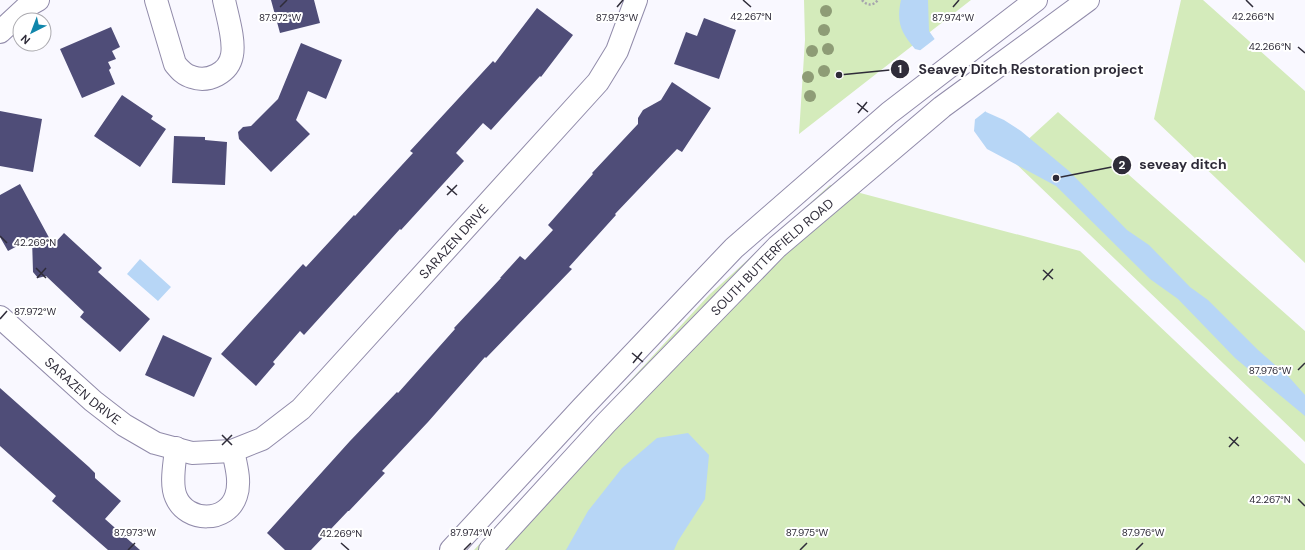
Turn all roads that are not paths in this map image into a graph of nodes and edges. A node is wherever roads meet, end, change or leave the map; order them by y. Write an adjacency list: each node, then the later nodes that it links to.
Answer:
1 (38, 0): 7 (main road)
2 (156, 0): 3 (main road)
3 (224, 0)
4 (636, 0): 10 (main road, SARAZEN DRIVE)
5 (1036, 0): 11 (main road)
6 (1088, 0): 12 (main road, SOUTH BUTTERFIELD ROAD)
7 (0, 32)
8 (0, 316): 9 (main road, SARAZEN DRIVE)
9 (176, 448): 10 (main road, SARAZEN DRIVE); 10 (main road)
10 (233, 450)
11 (451, 550)
12 (490, 550)

